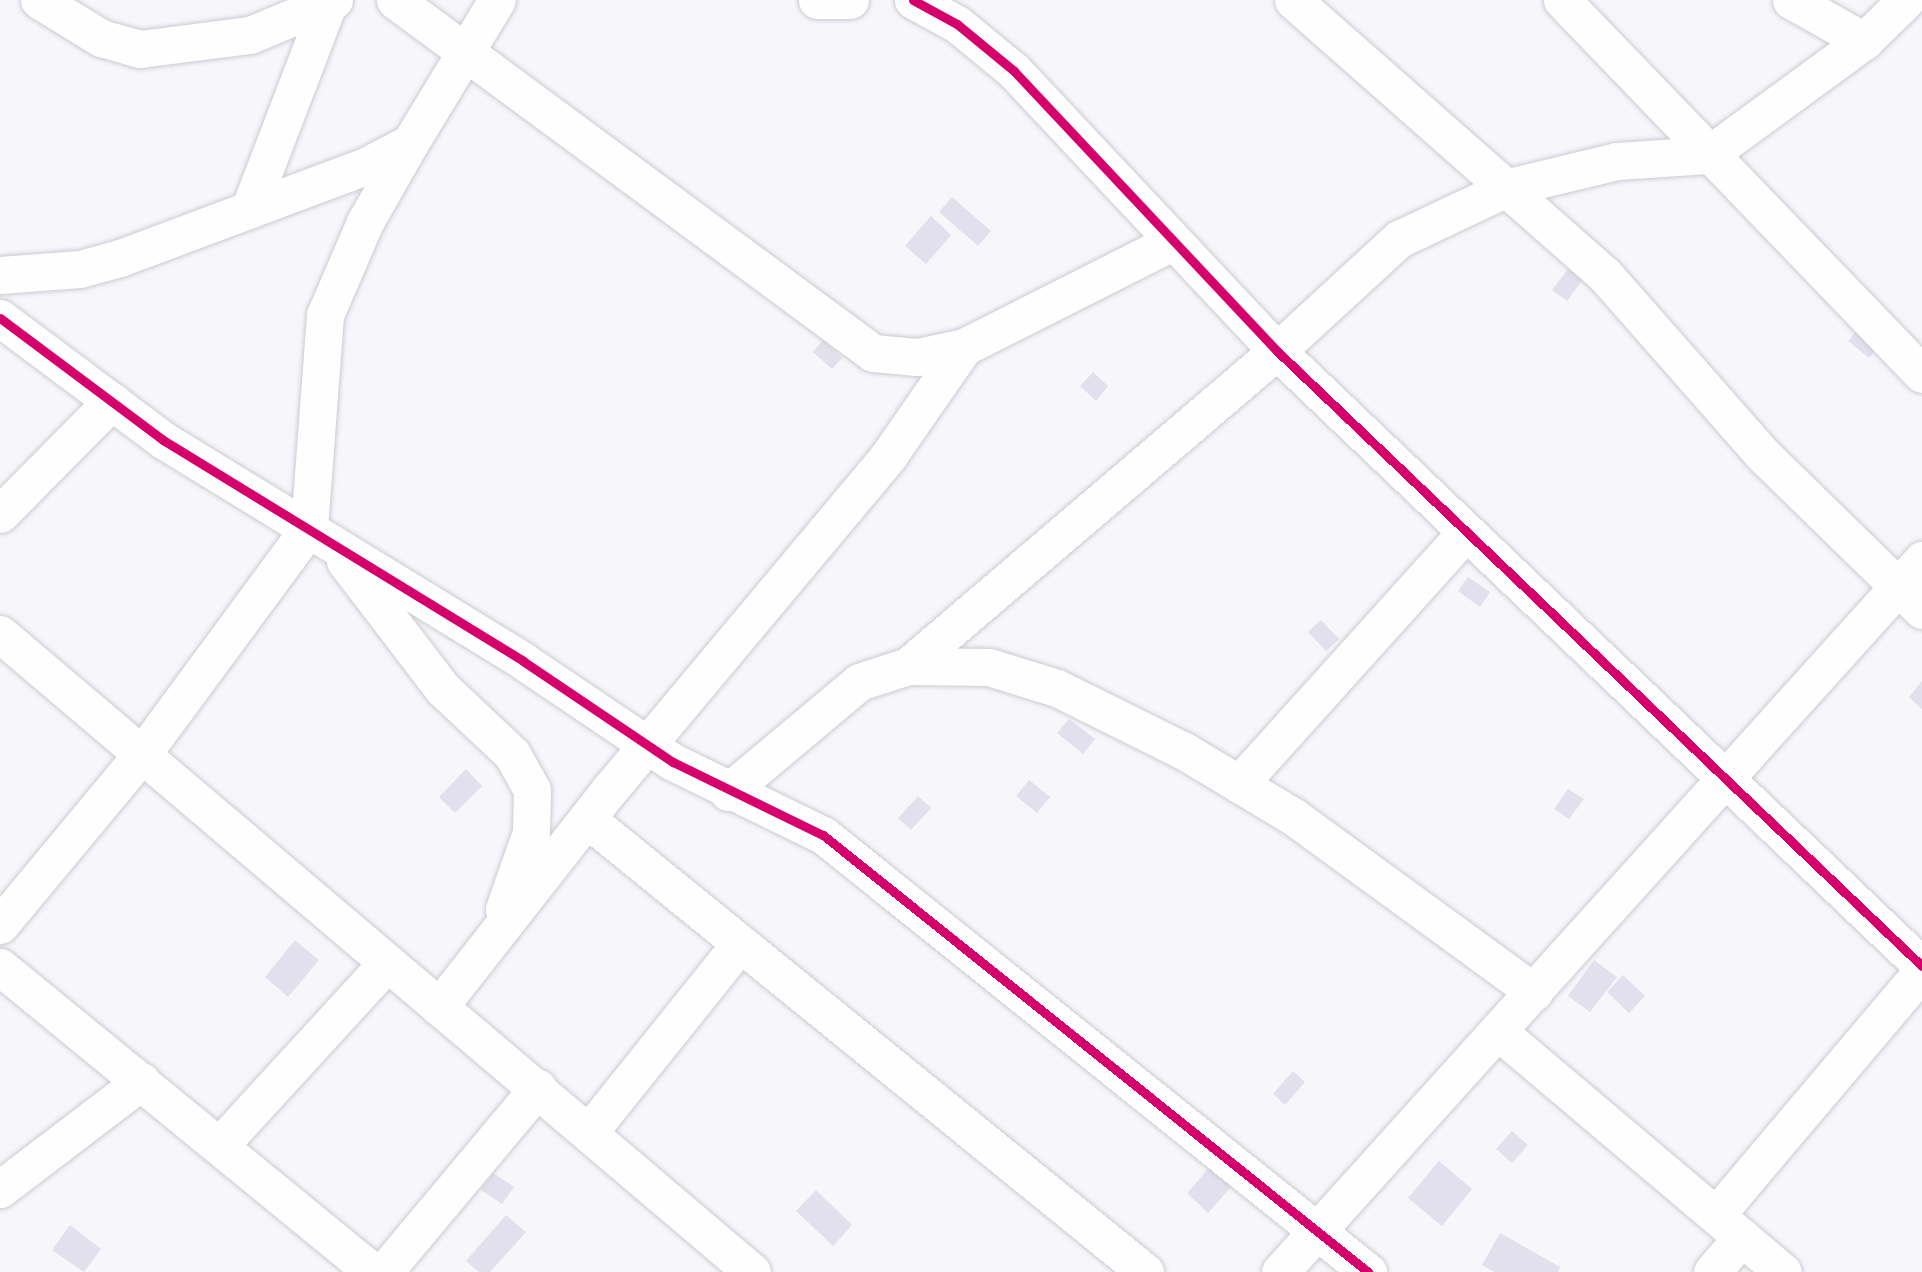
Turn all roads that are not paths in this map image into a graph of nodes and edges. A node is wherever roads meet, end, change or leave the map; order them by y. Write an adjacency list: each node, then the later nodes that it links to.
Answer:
1 (39, 0): 11 (street)
2 (396, 0): 13 (street)
3 (497, 0): 13 (street)
4 (817, 0): 5 (street)
5 (850, 0)
6 (913, 0): 18 (street)
7 (1293, 0): 16 (street)
8 (1562, 0): 15 (street)
9 (1791, 0): 12 (street)
10 (1906, 0): 12 (street)
11 (330, 3): 17 (street)
12 (1864, 41): 15 (street)
13 (464, 48): 14 (street); 21 (street)
14 (410, 143): 17 (street); 27 (street)
15 (1708, 155): 16 (street); 23 (street)
16 (1508, 187): 22 (street); 29 (street)
17 (249, 210): 19 (street)
18 (1172, 242): 21 (street); 22 (street)
19 (0, 275)
20 (0, 318): 24 (street)
21 (964, 347): 32 (street)
22 (1277, 351): 26 (street); 31 (street)
23 (1922, 373)
24 (112, 401): 25 (street); 27 (street)
25 (0, 514)
26 (1466, 532): 34 (street); 35 (street)
27 (319, 534): 32 (street); 33 (street); 39 (street)
28 (1922, 560): 29 (street)
29 (1910, 598): 34 (street)
30 (0, 634): 33 (street)
31 (908, 666): 35 (street); 36 (street)
32 (649, 745): 36 (street); 37 (street)
33 (143, 753): 38 (street); 41 (street)
34 (1723, 778): 43 (street); 44 (street)
35 (1239, 784): 44 (street)
36 (728, 792): 53 (street)
37 (587, 819): 39 (street); 40 (street)
38 (0, 925)
39 (493, 940): 45 (street)
40 (737, 946): 49 (street); 57 (street)
41 (386, 964): 45 (street); 50 (street)
42 (0, 967): 47 (street)
43 (1922, 969): 52 (street)
44 (1534, 992): 46 (street)
45 (439, 1007): 48 (street)
46 (1500, 1033): 52 (street); 53 (street)
47 (142, 1081): 50 (street); 51 (street)
48 (538, 1088): 49 (street); 55 (street)
49 (589, 1132): 56 (street)
50 (222, 1143): 54 (street)
51 (0, 1189)
52 (1729, 1226): 60 (street); 61 (street)
53 (1316, 1232): 58 (street); 59 (street)
54 (372, 1272)
55 (384, 1272)
56 (752, 1272)
57 (1145, 1272)
58 (1280, 1272)
59 (1368, 1272)
60 (1712, 1272)
61 (1783, 1272)

